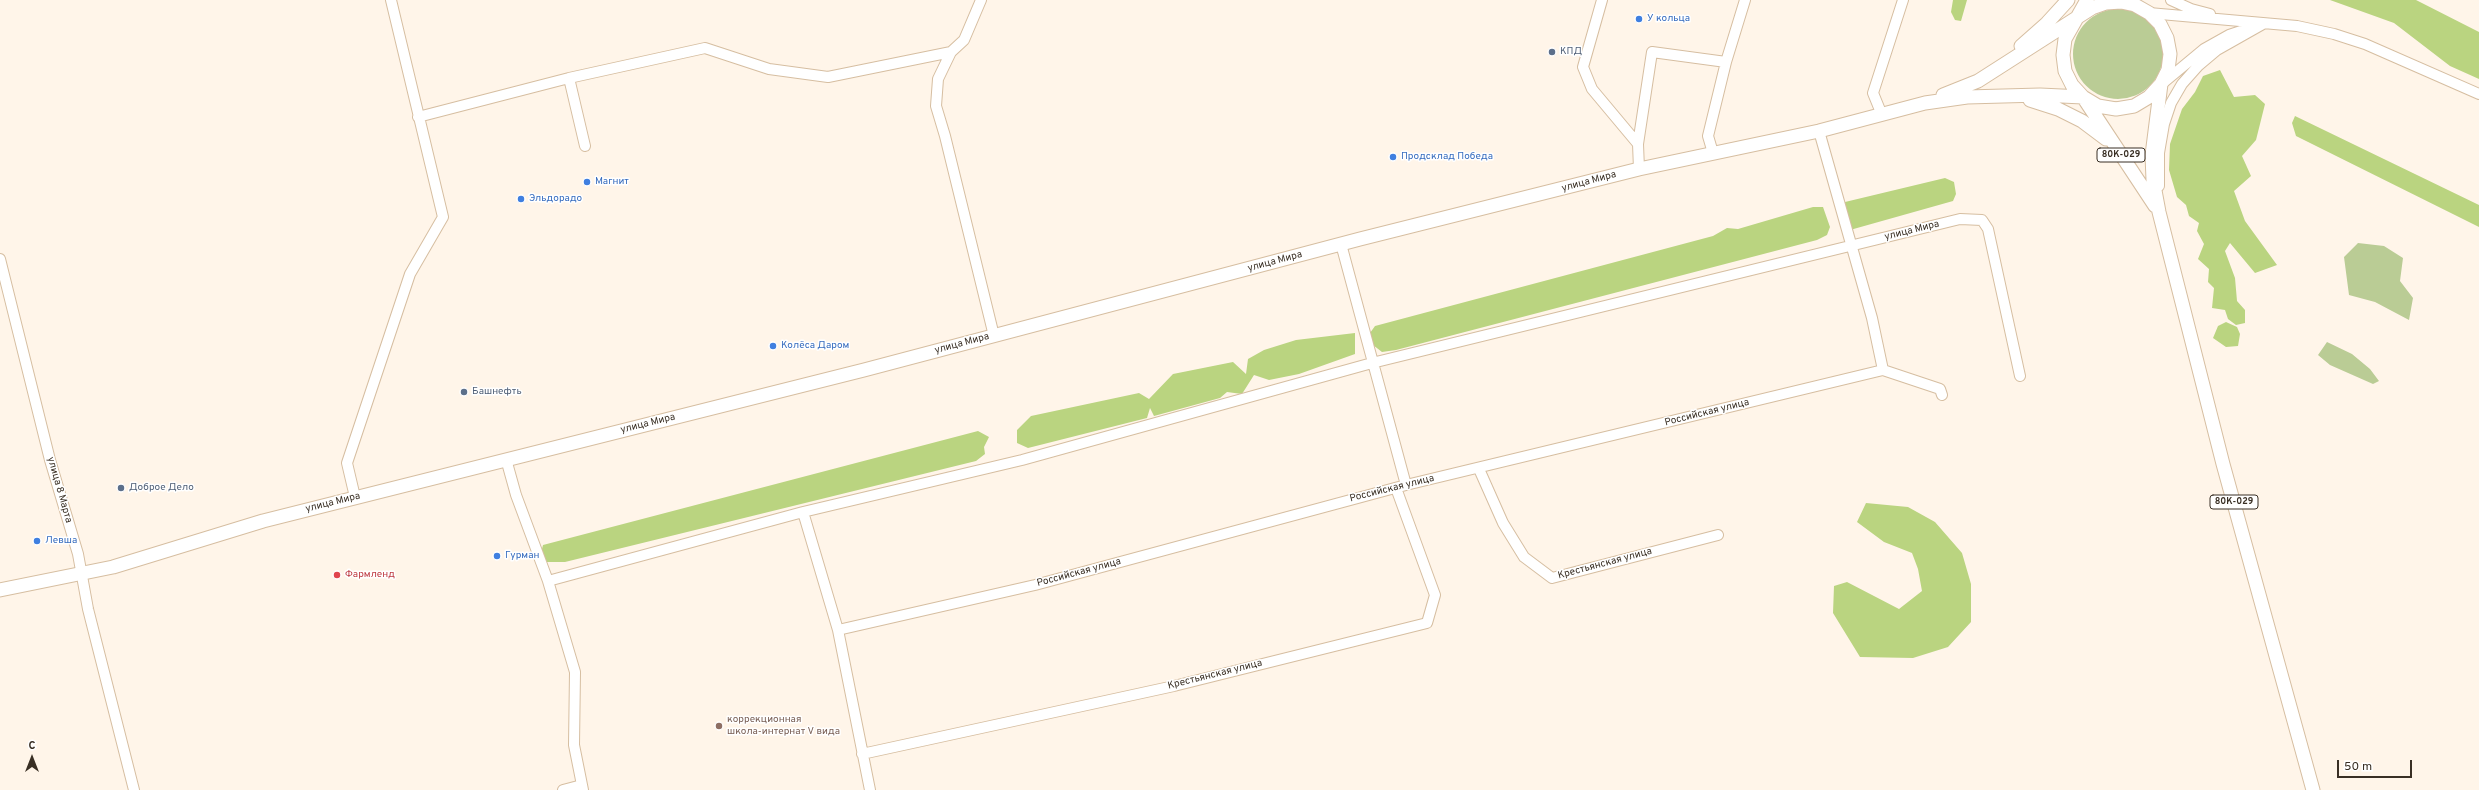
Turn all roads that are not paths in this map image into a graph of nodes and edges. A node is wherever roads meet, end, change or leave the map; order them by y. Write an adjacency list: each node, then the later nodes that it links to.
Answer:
1 (391, 0): 23 (street)
2 (981, 0): 13 (street)
3 (1602, 0): 26 (street)
4 (1745, 0): 14 (street)
5 (1903, 0): 22 (street)
6 (2068, 0): 15 (main road)
7 (2087, 0): 10 (main road, 80К-029)
8 (2171, 0): 11 (street)
9 (2148, 6): 10 (main road, 80К-029); 11 (street); 17 (main road, 80К-029)
10 (2079, 16): 15 (main road); 20 (main road, 80К-029)
11 (2243, 22): 12 (street)
12 (2263, 24): 17 (street); 18 (street); 30 (street)
13 (951, 52): 16 (street); 34 (street)
14 (1726, 62): 26 (street); 28 (street)
15 (1990, 74): 21 (main road)
16 (569, 78): 23 (street); 27 (street)
17 (2161, 84): 20 (main road, 80К-029); 30 (main road, 80К-029)
18 (2479, 94)
19 (1998, 95): 20 (main road); 21 (main road); 25 (main road)
20 (2083, 97): 25 (main road, 80К-029)
21 (1925, 103): 22 (main road, улица Мира)
22 (1882, 115): 24 (main road, улица Мира)
23 (418, 117): 42 (street)
24 (1819, 131): 28 (main road, улица Мира); 32 (street)
25 (2111, 142): 30 (main road, 80К-029)
26 (1638, 144): 29 (street)
27 (585, 146)
28 (1713, 153): 29 (main road, улица Мира)
29 (1639, 169): 31 (main road, улица Мира)
30 (2159, 212): 54 (main road, 80К-029)
31 (1341, 244): 34 (main road, улица Мира); 35 (street)
32 (1850, 246): 35 (street, улица Мира); 36 (street); 37 (street, улица Мира)
33 (0, 259): 45 (street, улица 8 Марта)
34 (994, 336): 39 (main road, улица Мира)
35 (1372, 363): 41 (street); 43 (street, улица Мира)
36 (1883, 370): 38 (street); 40 (street, Российская улица)
37 (2020, 376)
38 (1942, 395)
39 (506, 459): 42 (main road, улица Мира); 46 (street)
40 (1478, 469): 41 (street, Российская улица); 44 (street, Крестьянская улица)
41 (1401, 486): 48 (street, Российская улица); 49 (street, Крестьянская улица)
42 (355, 497): 45 (main road, улица Мира)
43 (804, 512): 46 (street, улица Мира); 48 (street)
44 (1718, 535)
45 (82, 574): 47 (main road, улица Мира); 51 (street, улица 8 Марта)
46 (548, 581): 50 (street)
47 (0, 590)
48 (838, 630): 49 (street)
49 (862, 754): 53 (street)
50 (582, 788): 52 (street)
51 (134, 790)
52 (563, 790)
53 (870, 790)
54 (2313, 790)

